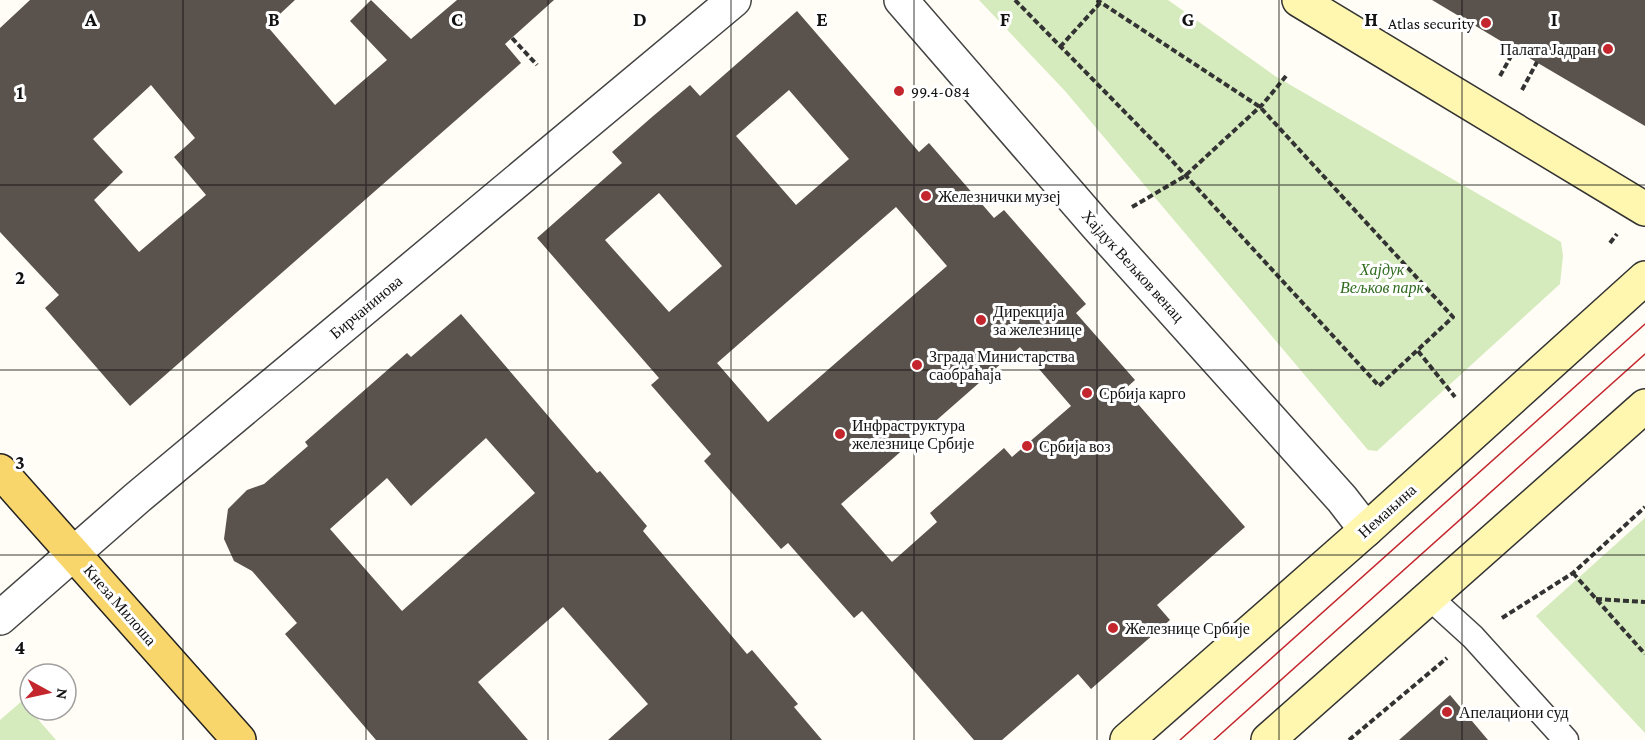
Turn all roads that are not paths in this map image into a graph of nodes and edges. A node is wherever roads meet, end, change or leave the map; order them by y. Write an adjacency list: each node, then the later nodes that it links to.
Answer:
1 (734, 0): 9 (street, Бирчанинова)
2 (901, 0): 8 (street, Хајдук Вељков венац)
3 (1299, 0): 4 (main road)
4 (1645, 209)
5 (1645, 278): 8 (main road, Немањина)
6 (1645, 405): 10 (main road)
7 (0, 471): 9 (main road, Кнеза Милоша)
8 (1366, 530): 13 (main road, Немањина)
9 (73, 553): 11 (street, Бирчанинова); 12 (main road, Кнеза Милоша)
10 (1429, 597): 14 (main road); 15 (lane)
11 (0, 618)
12 (239, 740)
13 (1127, 740)
14 (1268, 740)
15 (1566, 740)

